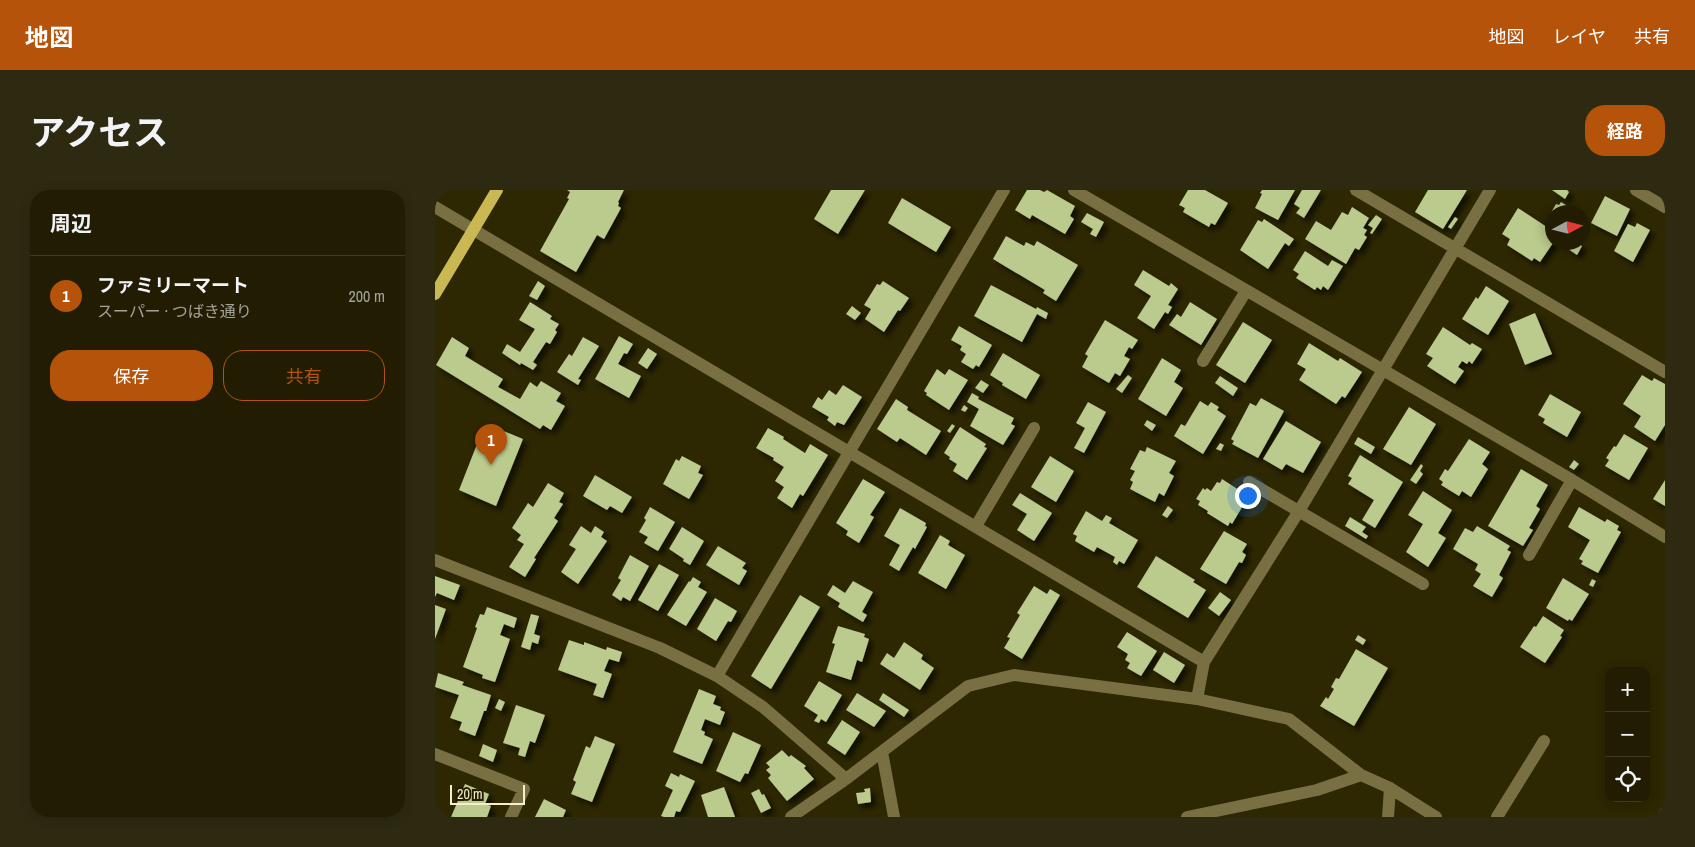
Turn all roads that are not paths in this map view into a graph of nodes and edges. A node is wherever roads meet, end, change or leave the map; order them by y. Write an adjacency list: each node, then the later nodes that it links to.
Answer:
1 (497, 190): 9 (main road)
2 (1005, 190): 17 (street)
3 (1074, 190): 11 (street)
4 (1356, 190): 10 (street)
5 (1490, 190): 10 (street)
6 (1637, 190): 8 (street)
7 (435, 207): 9 (street)
8 (1665, 207)
9 (474, 230): 12 (main road); 17 (street)
10 (1455, 248): 14 (street); 15 (street)
11 (1246, 291): 13 (street); 14 (street)
12 (435, 294)
13 (1203, 361)
14 (1384, 370): 18 (street); 20 (street)
15 (1665, 372)
16 (1034, 428): 21 (street)
17 (849, 451): 21 (street); 27 (street)
18 (1572, 480): 22 (street); 23 (street)
19 (1249, 482): 20 (street)
20 (1299, 511): 25 (street); 26 (street)
21 (976, 526): 26 (street)
22 (1665, 537)
23 (1529, 555)
24 (435, 560): 27 (street)
25 (1423, 584)
26 (1204, 662): 28 (street)
27 (717, 676): 33 (street)
28 (1197, 699): 30 (street); 32 (street)
29 (1544, 741): 42 (street)
30 (882, 752): 33 (street); 38 (street)
31 (435, 754): 36 (street)
32 (1361, 775): 34 (street); 39 (street)
33 (846, 779): 37 (street)
34 (1390, 788): 40 (street); 41 (street)
35 (1665, 813): 43 (street)
36 (511, 817)
37 (791, 817)
38 (894, 817)
39 (1187, 817)
40 (1388, 817)
41 (1436, 817)
42 (1497, 817)
43 (1663, 817)

